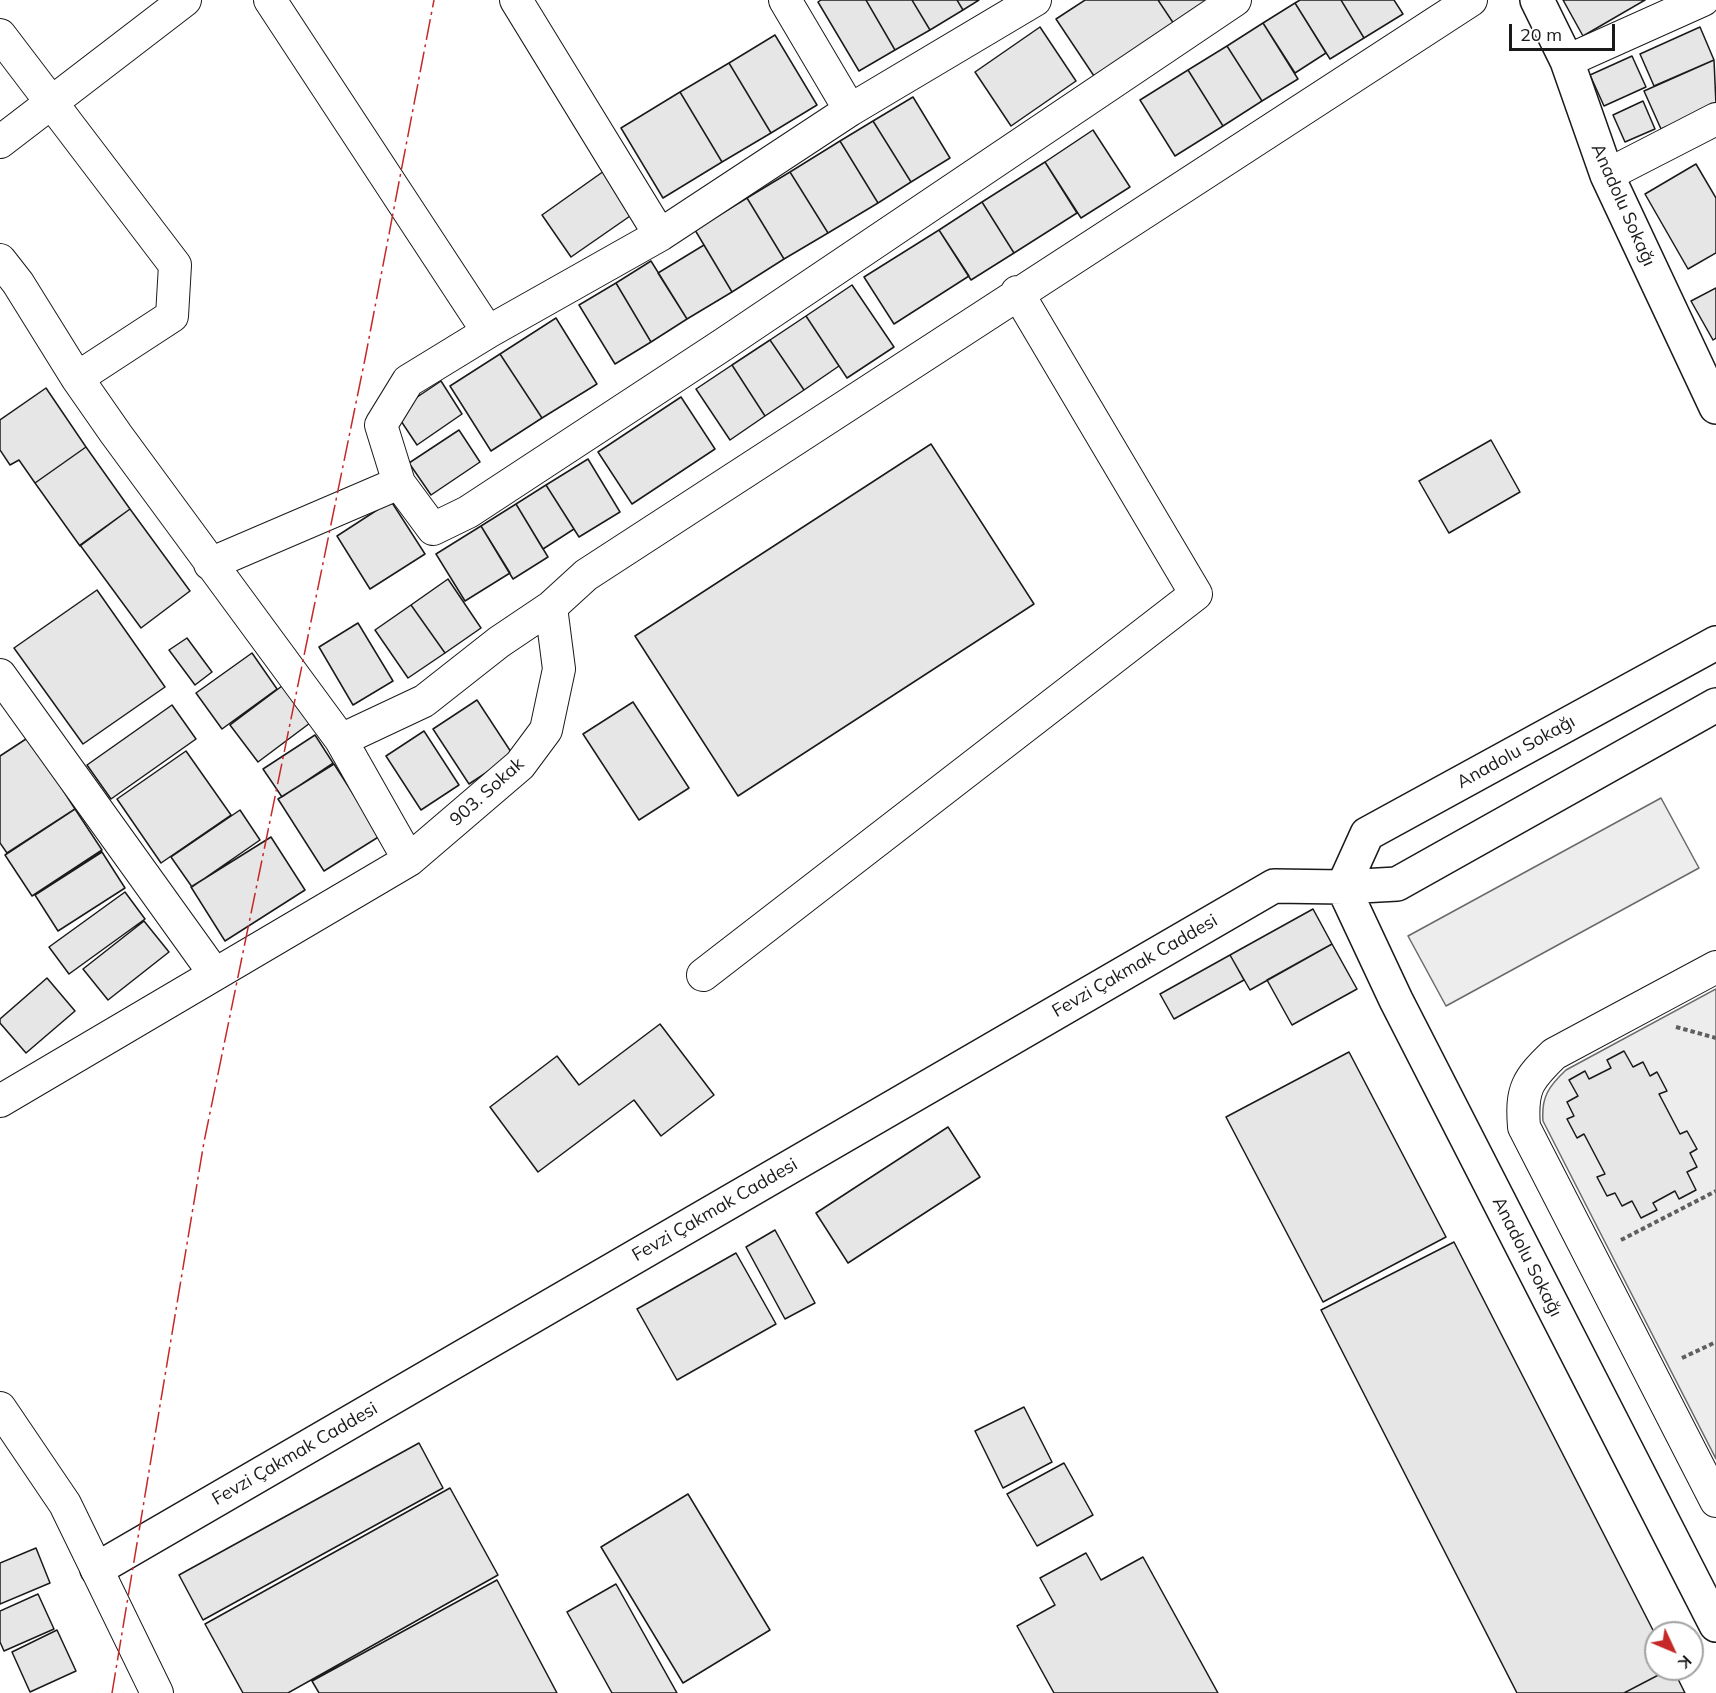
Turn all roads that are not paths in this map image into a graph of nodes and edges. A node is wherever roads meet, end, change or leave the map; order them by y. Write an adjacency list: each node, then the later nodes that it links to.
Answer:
1 (270, 0): 20 (street)
2 (516, 0): 17 (street)
3 (1035, 0): 13 (street)
4 (1235, 0): 24 (street)
5 (1471, 0): 19 (street)
6 (1537, 0): 11 (street, Anadolu Sokağı)
7 (1703, 0): 11 (street)
8 (788, 1): 13 (street)
9 (175, 3): 12 (street)
10 (0, 35): 12 (street)
11 (1568, 61): 16 (street, Anadolu Sokağı)
12 (51, 104): 15 (street); 22 (street)
13 (850, 110): 17 (street)
14 (1716, 119): 16 (street)
15 (0, 142)
16 (1607, 175): 21 (street, Anadolu Sokağı)
17 (660, 235): 20 (street)
18 (6, 278): 22 (street)
19 (1017, 292): 26 (street); 35 (street)
20 (488, 332): 24 (street)
21 (1709, 372): 23 (street, Anadolu Sokağı)
22 (77, 378): 25 (street)
23 (1716, 407)
24 (399, 483): 25 (street)
25 (210, 564): 30 (street)
26 (551, 607): 30 (street); 31 (street, 903. Sokak)
27 (1716, 643): 32 (street, Anadolu Sokağı)
28 (0, 675): 34 (street)
29 (1716, 705): 32 (street)
30 (341, 740): 31 (street)
31 (409, 860): 34 (street, 903. Sokak)
32 (1342, 887): 39 (street, Fevzi Çakmak Caddesi); 40 (street, Anadolu Sokağı)
33 (1716, 967): 38 (street)
34 (214, 973): 36 (street, 903. Sokak)
35 (703, 975)
36 (0, 1101)
37 (0, 1408): 39 (street)
38 (1716, 1501)
39 (97, 1569): 41 (street)
40 (1716, 1625)
41 (157, 1693)

